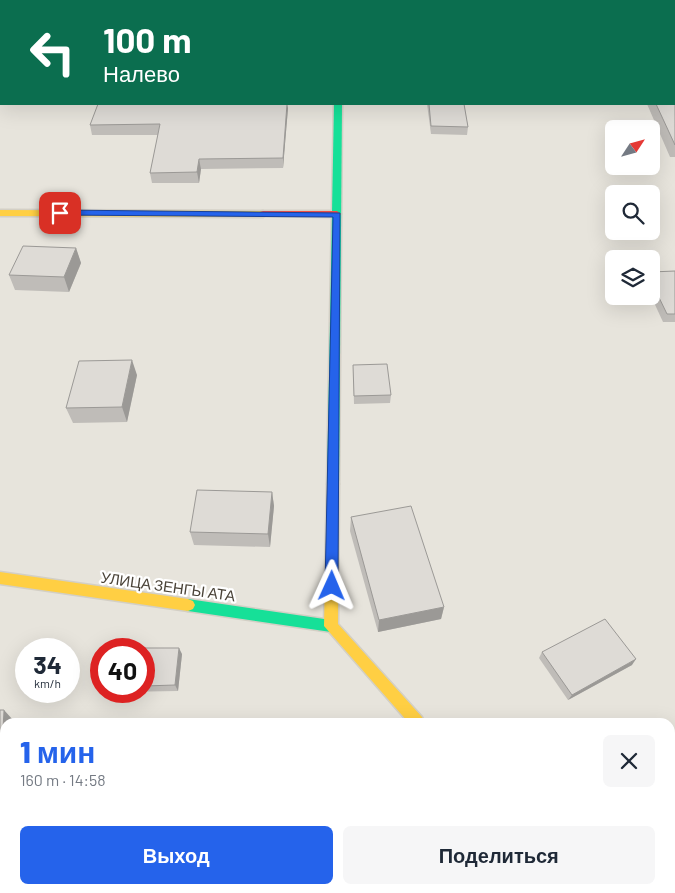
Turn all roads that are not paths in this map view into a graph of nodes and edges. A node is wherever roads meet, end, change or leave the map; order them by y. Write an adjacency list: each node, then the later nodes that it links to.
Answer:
1 (338, 105): 3 (street)
2 (0, 212): 3 (street)
3 (337, 214): 5 (street)
4 (0, 578): 5 (street, УЛИЦА ЗЕНГЫ АТА)
5 (331, 626): 6 (street)
6 (413, 718)

